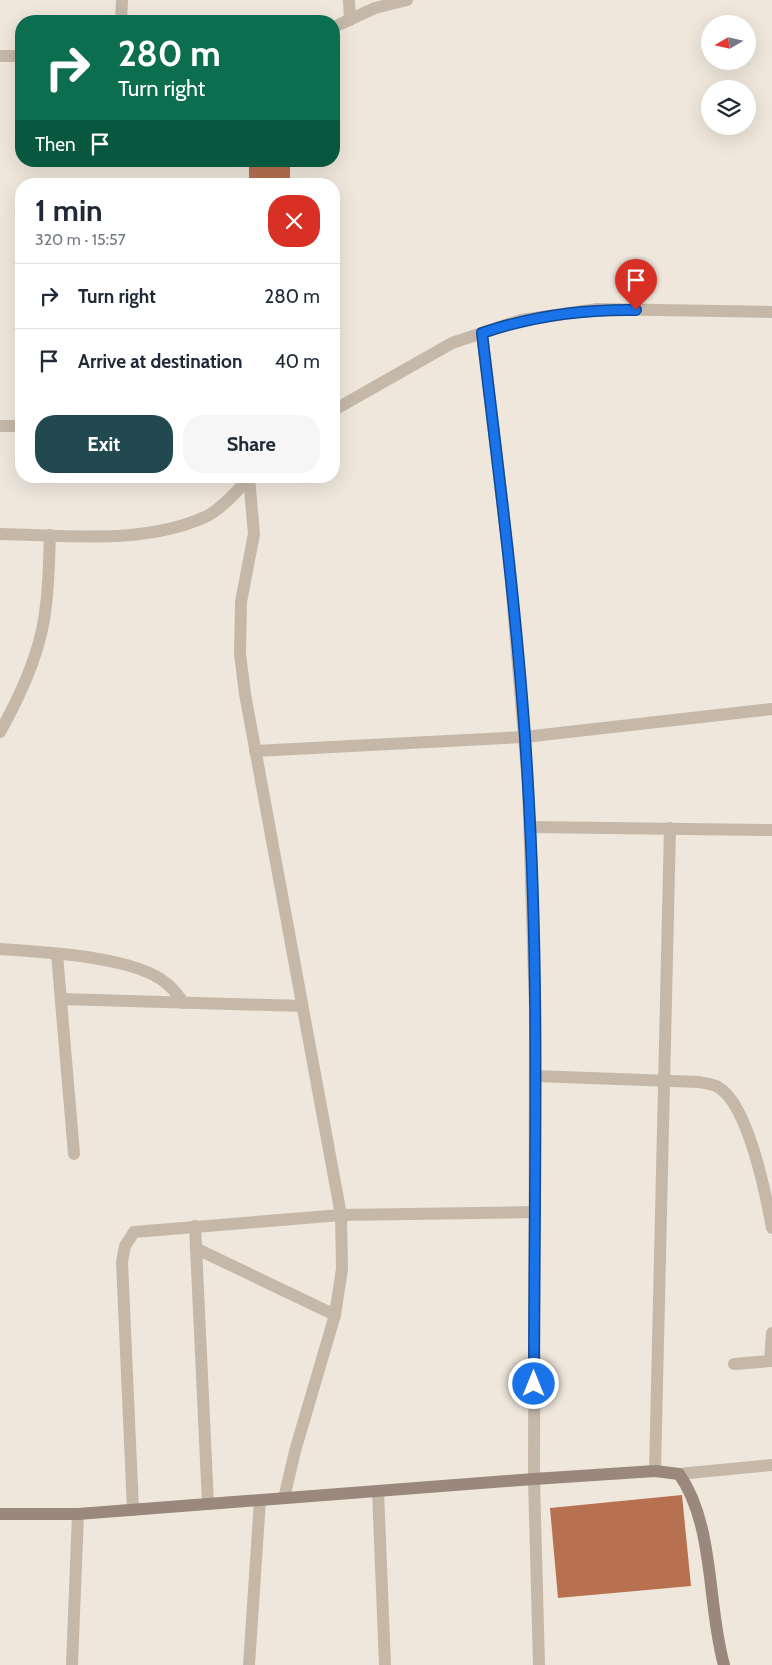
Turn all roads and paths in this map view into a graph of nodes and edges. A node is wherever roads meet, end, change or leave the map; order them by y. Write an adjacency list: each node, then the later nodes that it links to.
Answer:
1 (122, 0): 4 (street)
2 (349, 0): 5 (street)
3 (407, 0): 5 (street)
4 (122, 15)
5 (350, 20): 6 (street)
6 (340, 24)
7 (0, 56): 8 (street)
8 (15, 56)
9 (772, 312): 10 (street)
10 (482, 333): 11 (street); 20 (street)
11 (340, 407)
12 (0, 426): 13 (street)
13 (15, 426)
14 (244, 483): 17 (street)
15 (250, 483): 21 (street)
16 (0, 534): 17 (street)
17 (50, 535): 19 (street)
18 (772, 709): 20 (street)
19 (0, 732)
20 (524, 737): 21 (street); 22 (street)
21 (255, 751): 29 (street)
22 (530, 827): 23 (street); 30 (street)
23 (670, 828): 24 (street); 31 (street)
24 (772, 830)
25 (0, 949): 26 (street)
26 (57, 954): 27 (street); 28 (street)
27 (61, 1000): 28 (street); 32 (street)
28 (184, 1003): 29 (street)
29 (302, 1006): 34 (street)
30 (535, 1076): 31 (street); 33 (street)
31 (664, 1080): 36 (street); 43 (street)
32 (74, 1154)
33 (535, 1212): 34 (street); 45 (street)
34 (342, 1215): 35 (street); 38 (street)
35 (195, 1226): 37 (street); 50 (street)
36 (772, 1228)
37 (196, 1249): 38 (street); 49 (street)
38 (335, 1315): 47 (street)
39 (772, 1333): 40 (street)
40 (771, 1361): 41 (street)
41 (734, 1364)
42 (772, 1465): 44 (street)
43 (655, 1471): 44 (main road); 45 (main road)
44 (679, 1474): 57 (main road)
45 (534, 1479): 46 (main road); 56 (street)
46 (378, 1491): 47 (main road); 55 (street)
47 (284, 1498): 48 (main road)
48 (260, 1500): 49 (main road); 54 (street)
49 (208, 1504): 50 (main road)
50 (133, 1510): 52 (main road)
51 (0, 1514): 52 (main road)
52 (78, 1514): 53 (street)
53 (72, 1665)
54 (249, 1665)
55 (385, 1665)
56 (539, 1665)
57 (724, 1665)

